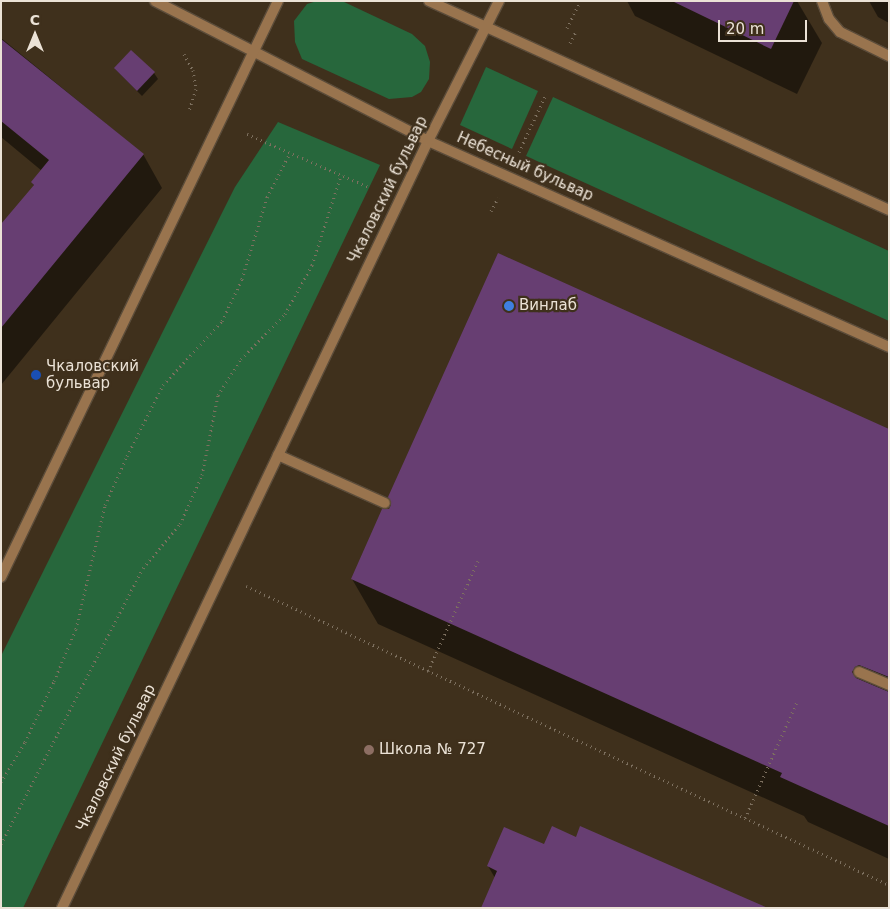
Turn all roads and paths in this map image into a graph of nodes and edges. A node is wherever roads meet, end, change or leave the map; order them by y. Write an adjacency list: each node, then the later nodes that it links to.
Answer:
1 (155, 1): 11 (street, Небесный бульвар)
2 (278, 1): 11 (street)
3 (429, 1): 7 (street)
4 (499, 1): 7 (street, Чкаловский бульвар)
5 (580, 1): 8 (path)
6 (822, 1): 13 (street)
7 (485, 28): 17 (street, Чкаловский бульвар); 24 (street)
8 (567, 28)
9 (576, 31): 10 (path)
10 (570, 43)
11 (254, 52): 17 (street, Небесный бульвар); 29 (street)
12 (184, 54): 15 (path)
13 (889, 56)
14 (546, 94): 18 (path)
15 (189, 110)
16 (247, 134): 19 (path)
17 (428, 141): 25 (street, Небесный бульвар); 26 (street, Чкаловский бульвар)
18 (519, 152)
19 (290, 153): 20 (path); 35 (path)
20 (341, 175): 21 (path); 37 (path)
21 (369, 187)
22 (498, 198): 23 (path)
23 (492, 210)
24 (889, 210)
25 (889, 347)
26 (278, 455): 27 (street); 39 (street, Чкаловский бульвар)
27 (385, 503)
28 (478, 561): 31 (path)
29 (1, 576)
30 (246, 586): 31 (path)
31 (428, 671): 36 (path)
32 (859, 672): 33 (street)
33 (889, 686)
34 (797, 702): 36 (path)
35 (1, 782)
36 (745, 818): 38 (path)
37 (1, 844)
38 (889, 885)
39 (62, 908)

